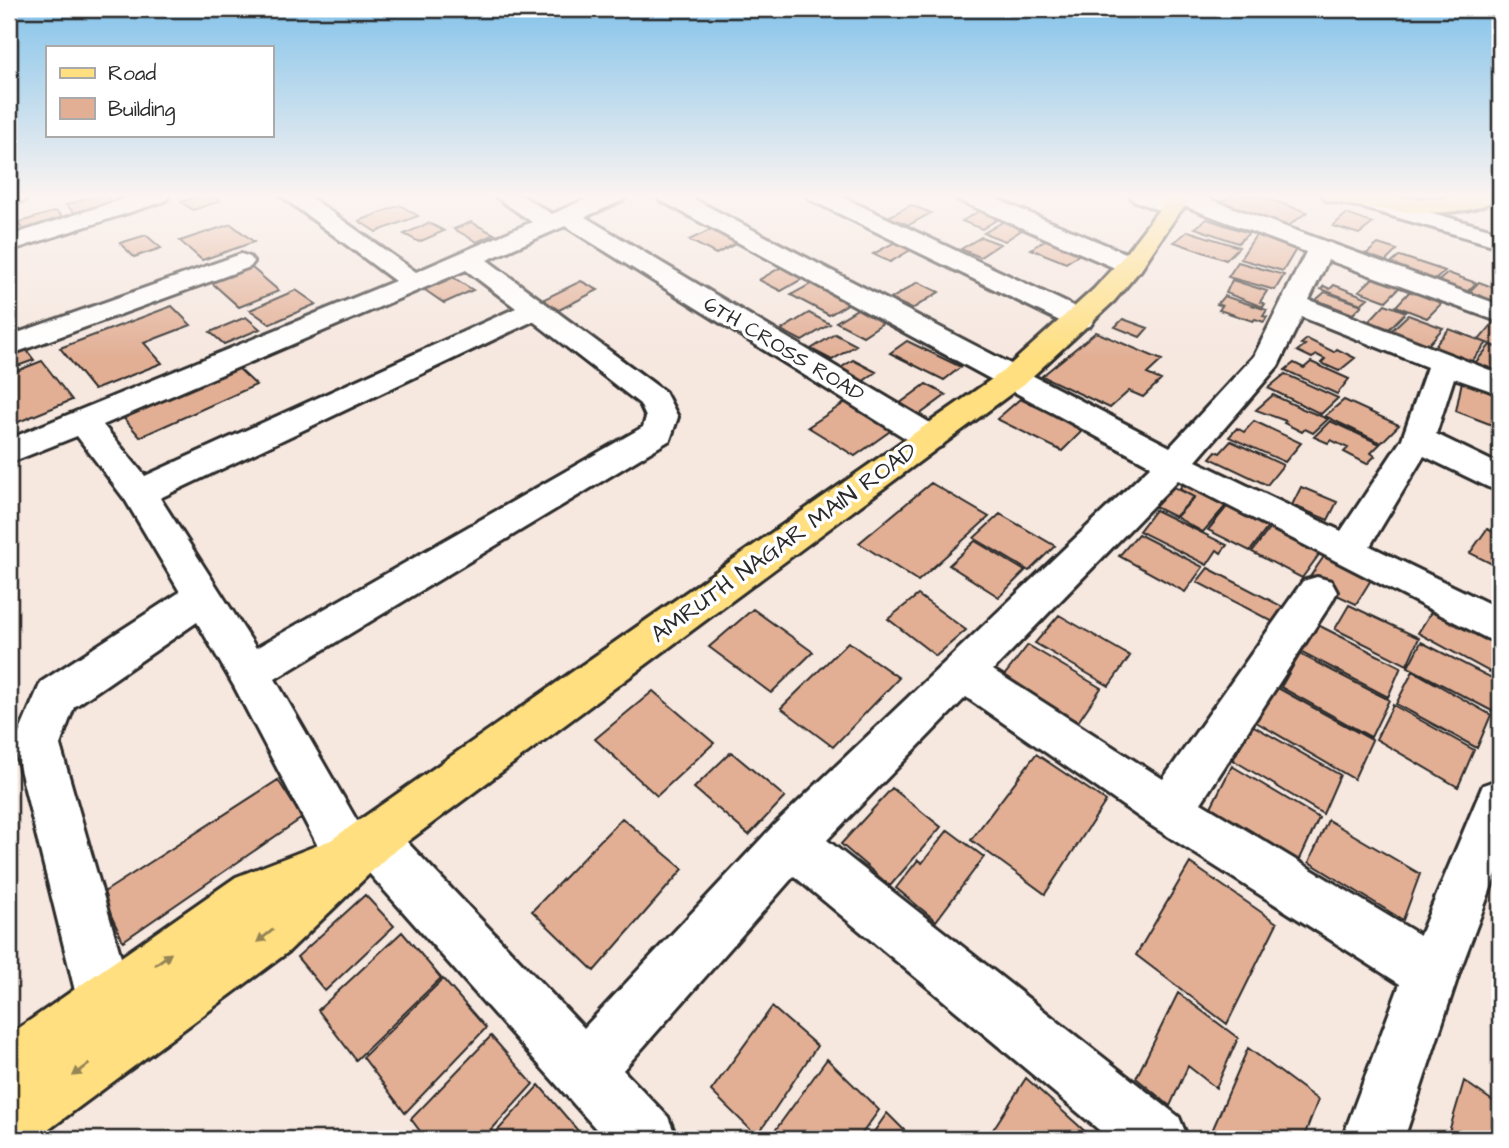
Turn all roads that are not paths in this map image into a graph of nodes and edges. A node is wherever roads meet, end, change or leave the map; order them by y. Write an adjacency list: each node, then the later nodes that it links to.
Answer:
1 (1321, 248): 14 (street)
2 (366, 249): 13 (street)
3 (493, 249): 10 (street)
4 (608, 249): 23 (street, 6TH CROSS ROAD)
5 (770, 249): 20 (street)
6 (931, 249): 17 (street)
7 (1092, 249): 12 (street)
8 (1140, 249): 12 (main road, AMRUTH NAGAR MAIN ROAD)
9 (1323, 249): 16 (street)
10 (469, 259): 13 (street); 15 (street)
11 (241, 262): 18 (street)
12 (1131, 265): 17 (main road, AMRUTH NAGAR MAIN ROAD)
13 (414, 283): 22 (street)
14 (1294, 304): 19 (street); 26 (street)
15 (536, 309): 28 (street); 33 (street)
16 (1500, 314)
17 (1080, 320): 20 (main road, AMRUTH NAGAR MAIN ROAD)
18 (9, 346)
19 (1444, 362): 21 (street); 24 (street)
20 (1013, 377): 23 (main road, AMRUTH NAGAR MAIN ROAD); 26 (street)
21 (1500, 385)
22 (83, 422): 25 (street); 28 (street)
23 (930, 438): 38 (main road, AMRUTH NAGAR MAIN ROAD)
24 (1418, 439): 27 (street); 29 (street)
25 (9, 452)
26 (1174, 464): 29 (street); 34 (street)
27 (1500, 479)
28 (139, 493): 31 (street)
29 (1348, 551): 32 (street)
30 (1317, 592): 36 (street)
31 (203, 597): 33 (street); 40 (street)
32 (1500, 627)
33 (249, 673): 38 (street)
34 (964, 673): 36 (street); 37 (street)
35 (1500, 800): 39 (street)
36 (1169, 810): 39 (street)
37 (791, 842): 42 (street); 45 (street)
38 (361, 848): 40 (main road, AMRUTH NAGAR MAIN ROAD, one-way to 38); 42 (street); 43 (main road, AMRUTH NAGAR MAIN ROAD, one-way to 43)
39 (1432, 973): 46 (street)
40 (105, 999): 41 (main road, AMRUTH NAGAR MAIN ROAD)
41 (9, 1070)
42 (583, 1072): 44 (street)
43 (9, 1122)
44 (646, 1139)
45 (1157, 1139)
46 (1373, 1139)

